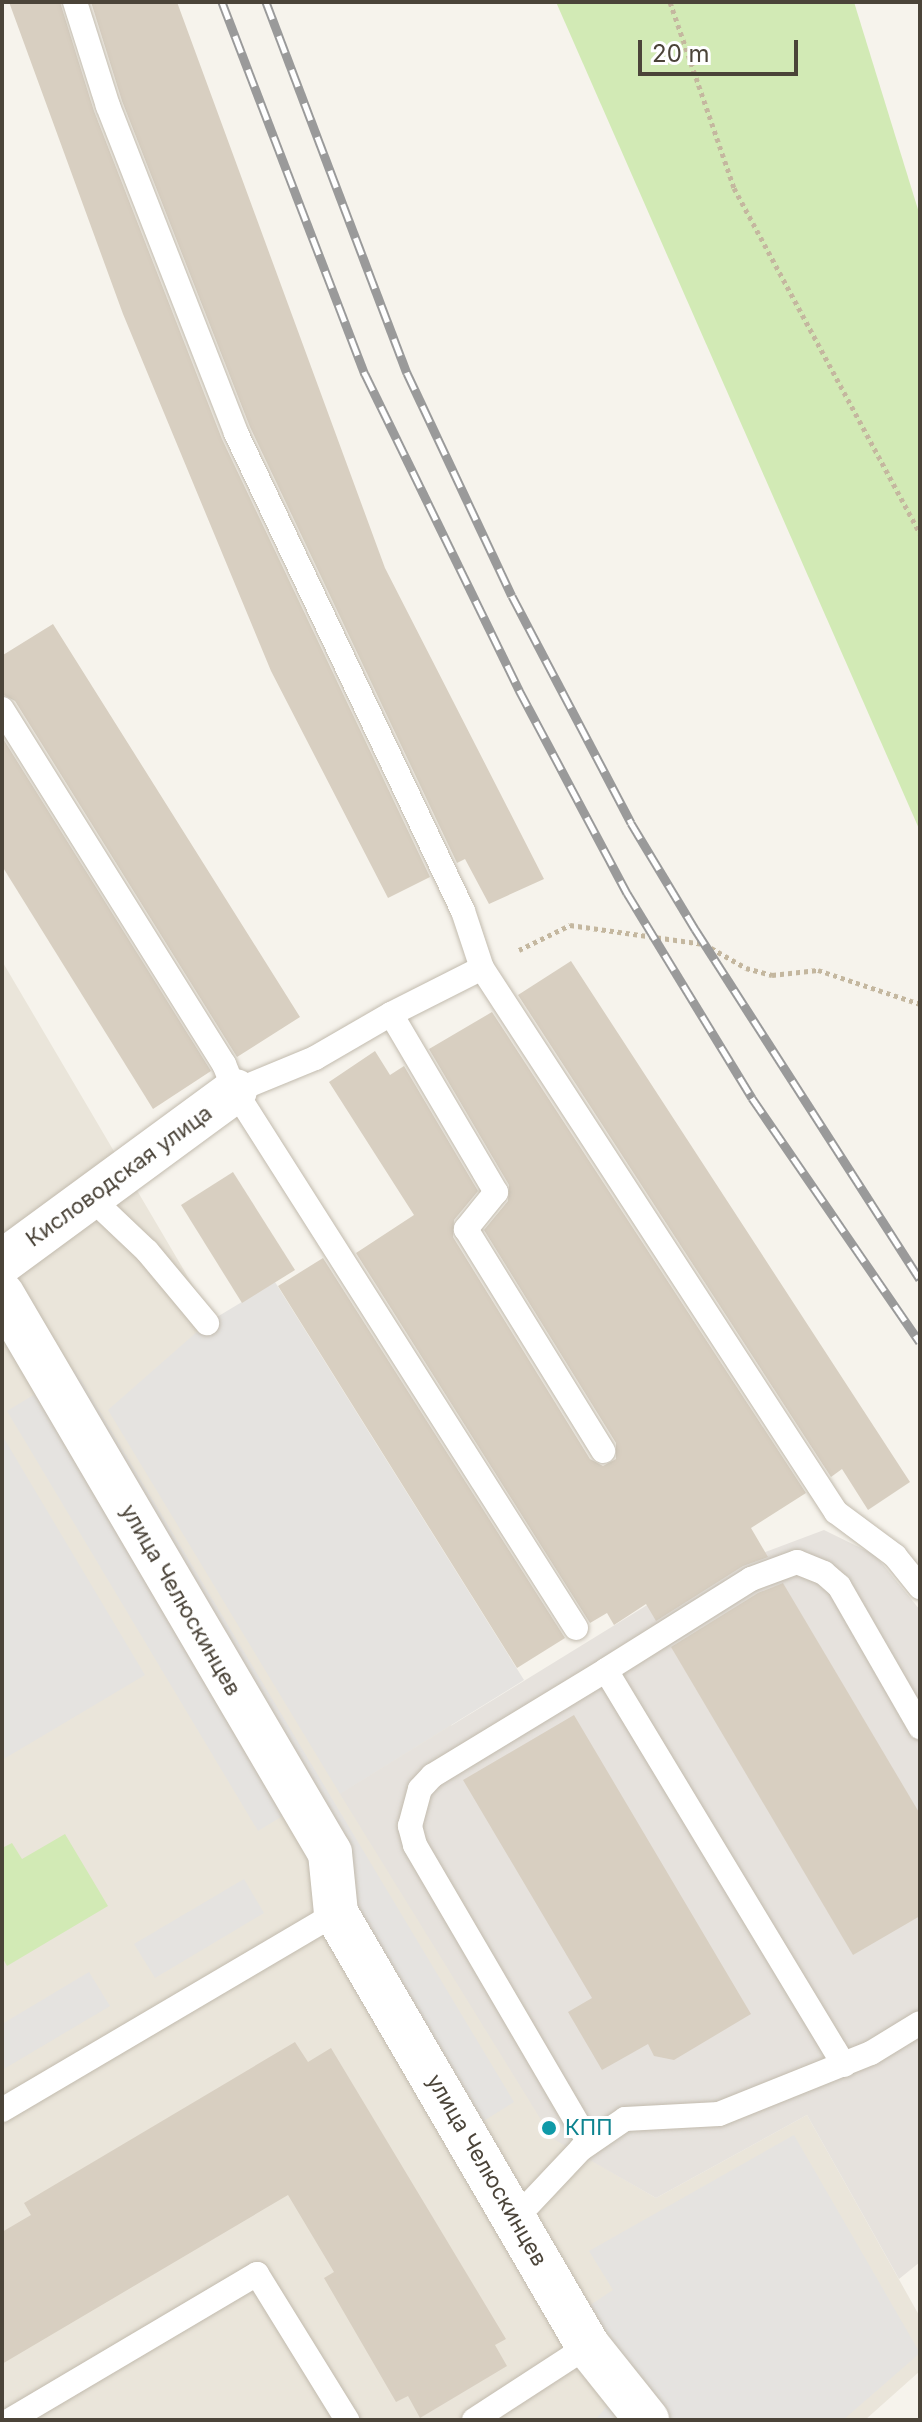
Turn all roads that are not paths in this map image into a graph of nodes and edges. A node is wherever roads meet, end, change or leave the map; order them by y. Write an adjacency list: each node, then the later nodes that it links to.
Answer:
1 (75, 2): 3 (lane)
2 (2, 709): 5 (lane)
3 (482, 968): 4 (lane); 11 (lane)
4 (391, 1014): 5 (lane); 10 (lane)
5 (235, 1091): 6 (street, Кисловодская улица); 12 (lane)
6 (90, 1197): 7 (street, Кисловодская улица); 9 (lane)
7 (2, 1262)
8 (2, 1294): 15 (street, улица Челюскинцев)
9 (207, 1323)
10 (603, 1451)
11 (920, 1587)
12 (576, 1628)
13 (606, 1670): 14 (lane); 17 (lane); 19 (lane)
14 (920, 1727)
15 (336, 1913): 18 (lane); 20 (street, улица Челюскинцев)
16 (920, 2023): 17 (lane)
17 (844, 2065): 19 (lane)
18 (2, 2110)
19 (589, 2143): 20 (lane)
20 (516, 2218): 21 (street, улица Челюскинцев)
21 (588, 2346): 24 (lane); 25 (street, улица Челюскинцев)
22 (10, 2420): 23 (lane)
23 (347, 2420)
24 (474, 2420)
25 (647, 2420)

